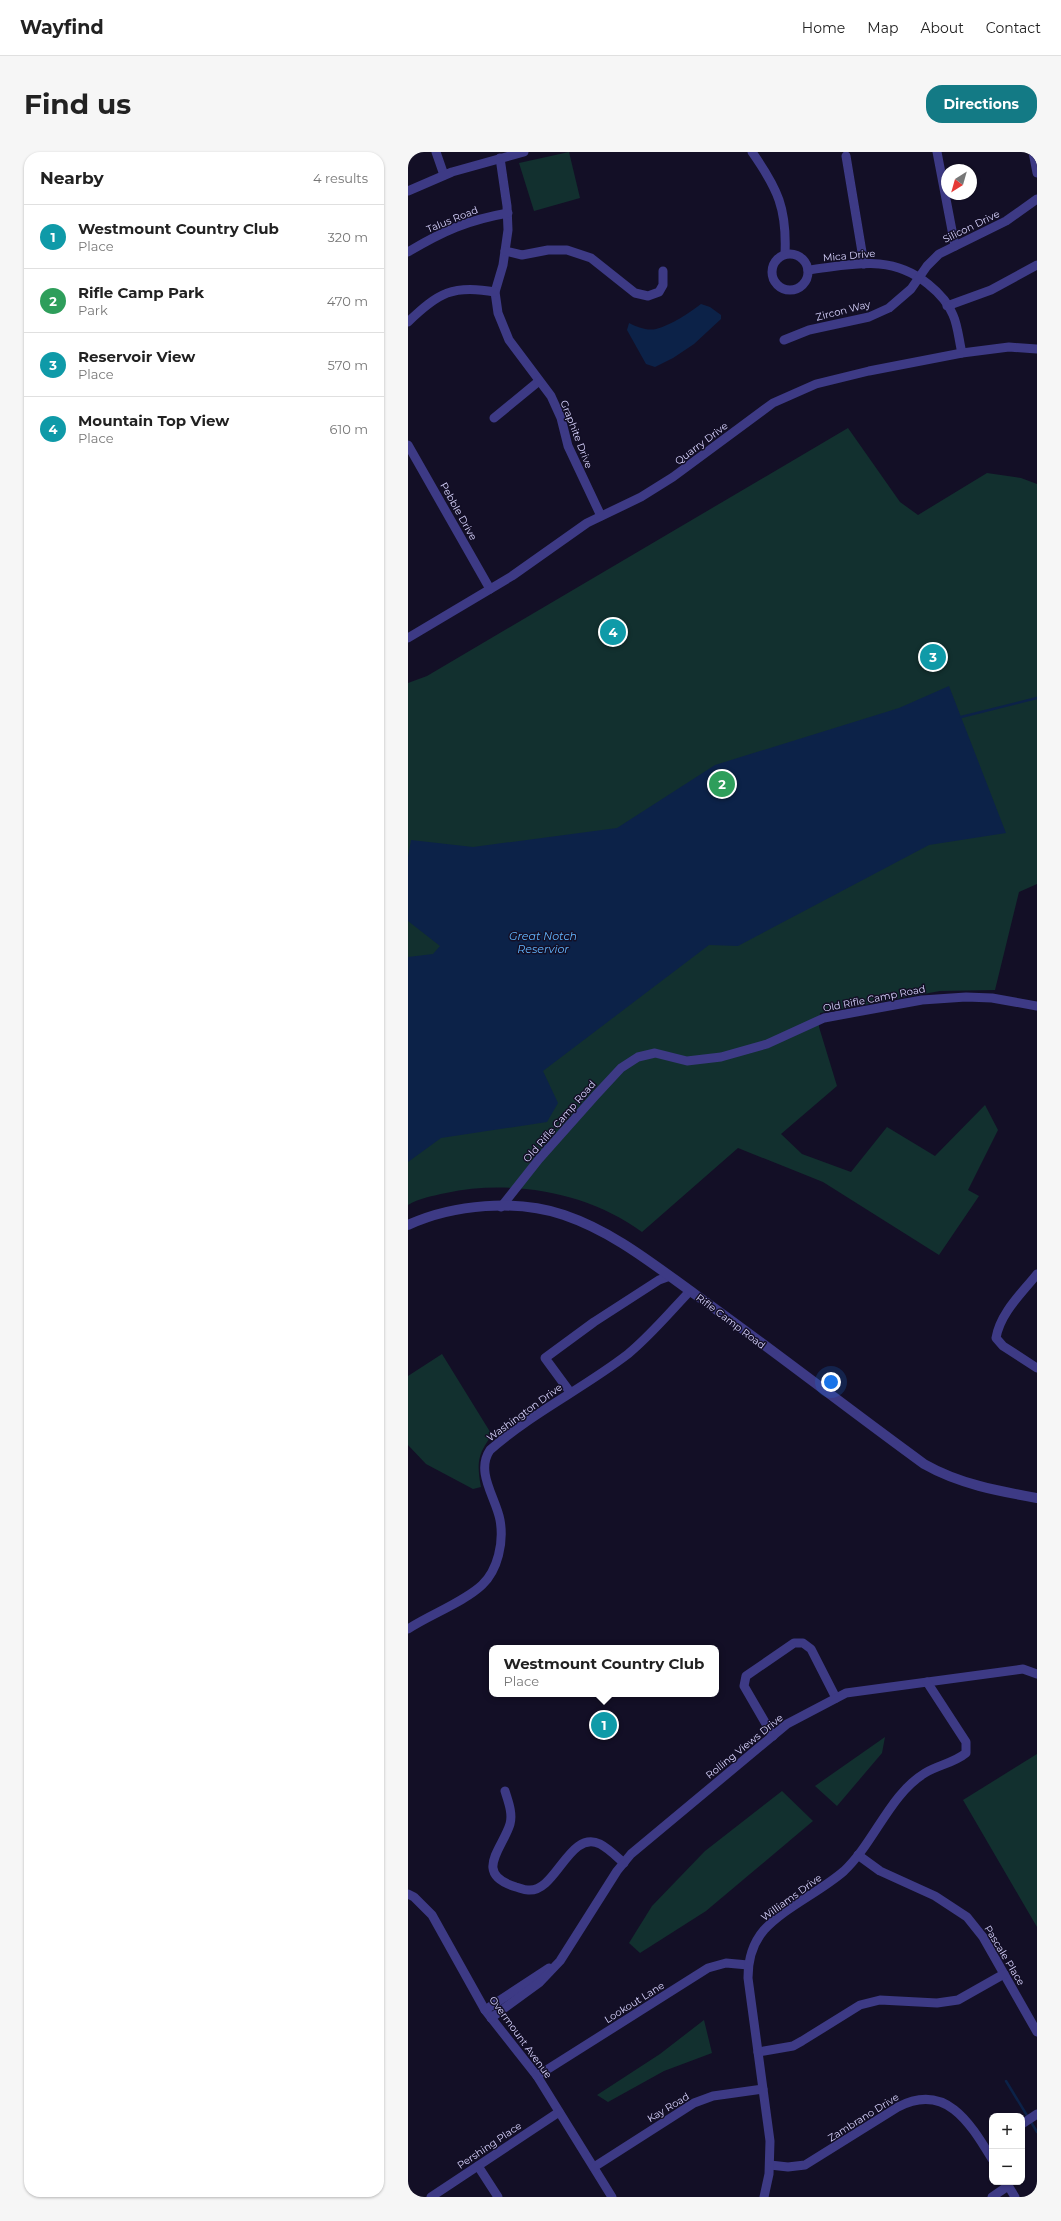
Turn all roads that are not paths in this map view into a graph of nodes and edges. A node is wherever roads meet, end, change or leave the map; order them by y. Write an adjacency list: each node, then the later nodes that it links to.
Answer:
1 (436, 152): 9 (street)
2 (524, 152): 7 (street)
3 (752, 152): 16 (street)
4 (937, 152): 13 (street)
5 (1033, 152): 8 (street)
6 (846, 156): 17 (street)
7 (500, 158): 9 (street); 12 (street, Graphite Drive)
8 (1037, 173)
9 (444, 175): 10 (street)
10 (408, 191)
11 (1037, 199): 13 (street, Silicon Drive)
12 (508, 213): 14 (street, Graphite Drive); 15 (street, Talus Road)
13 (956, 246): 21 (street, Silicon Drive)
14 (505, 251): 20 (street); 22 (street, Graphite Drive)
15 (408, 252)
16 (785, 254): 19 (street); 19 (street)
17 (864, 264): 19 (street, Mica Drive); 21 (street, Mica Drive)
18 (1037, 265): 23 (street)
19 (808, 270)
20 (663, 271)
21 (919, 277): 23 (street, Mica Drive); 25 (street, Zircon Way)
22 (495, 292): 24 (street); 28 (street, Graphite Drive)
23 (947, 306): 27 (street, Mica Drive)
24 (408, 322)
25 (784, 340)
26 (1037, 350): 27 (street, Quarry Drive)
27 (962, 353): 31 (street, Quarry Drive)
28 (539, 381): 29 (street); 31 (street, Graphite Drive)
29 (494, 418)
30 (408, 445): 32 (street, Pebble Drive)
31 (601, 516): 32 (street, Quarry Drive)
32 (490, 589): 33 (street, Quarry Drive)
33 (409, 635)
34 (1037, 1006): 35 (street, Old Rifle Camp Road)
35 (501, 1207): 36 (street, Rifle Camp Road); 38 (street, Rifle Camp Road)
36 (408, 1226)
37 (1037, 1274): 40 (street)
38 (670, 1276): 39 (street, Rifle Camp Road); 41 (street)
39 (690, 1291): 41 (street, Washington Drive); 42 (street, Rifle Camp Road)
40 (1037, 1368)
41 (570, 1392): 43 (street, Washington Drive)
42 (1037, 1498)
43 (408, 1629)
44 (1037, 1674): 45 (street, Rolling Views Drive)
45 (927, 1682): 46 (street, Rolling Views Drive); 49 (street, Williams Drive)
46 (836, 1698): 47 (street, Rolling Views Drive); 47 (street)
47 (773, 1736): 50 (street, Rolling Views Drive)
48 (505, 1791): 50 (street)
49 (858, 1855): 53 (street, Williams Drive); 54 (street, Pascale Place)
50 (624, 1863): 52 (street, Rolling Views Drive)
51 (408, 1894): 55 (street, Overmount Avenue)
52 (560, 1961): 55 (street, Rolling Views Drive); 56 (street, Rolling Views Drive)
53 (748, 1965): 58 (street, Williams Drive); 59 (street, Lookout Lane)
54 (1004, 1974): 57 (street, Pascale Place); 58 (street)
55 (485, 2010): 56 (street, Overmount Avenue)
56 (491, 2018): 59 (street, Overmount Avenue)
57 (1037, 2032)
58 (758, 2052): 60 (street, Williams Drive)
59 (537, 2076): 61 (street, Overmount Avenue)
60 (763, 2089): 65 (street, Williams Drive); 67 (street, Kay Road)
61 (559, 2112): 66 (street, Pershing Place); 67 (street, Overmount Avenue)
62 (1037, 2114): 63 (street)
63 (1025, 2122)
64 (988, 2144): 65 (street, Zambrano Drive)
65 (770, 2165): 73 (street, Williams Drive)
66 (478, 2166): 70 (street, Pershing Place); 71 (street)
67 (594, 2167): 72 (street, Overmount Avenue)
68 (1006, 2185): 74 (street)
69 (1008, 2185): 75 (street)
70 (431, 2197)
71 (498, 2197)
72 (612, 2197)
73 (764, 2197)
74 (992, 2197)
75 (1015, 2197)

